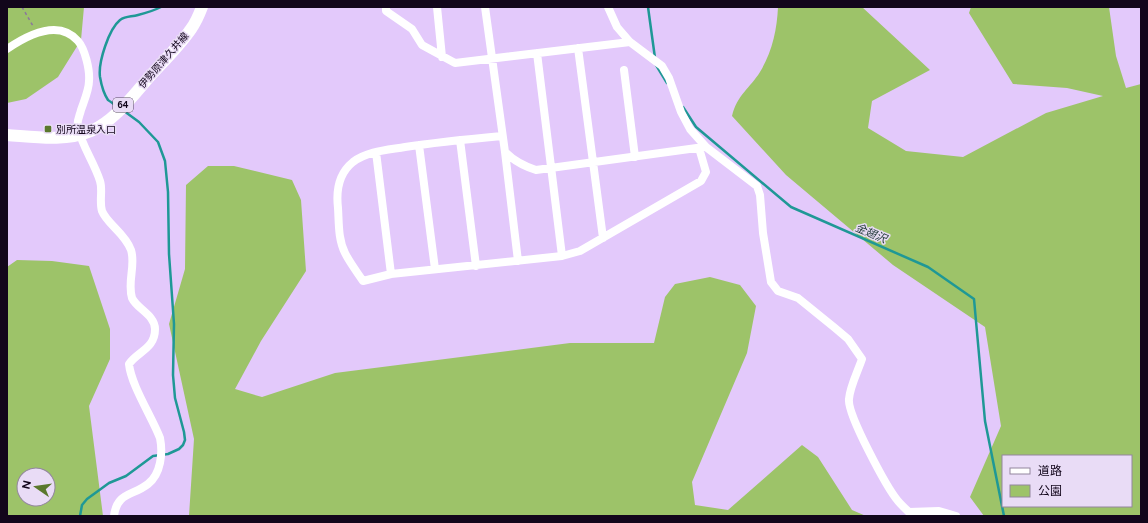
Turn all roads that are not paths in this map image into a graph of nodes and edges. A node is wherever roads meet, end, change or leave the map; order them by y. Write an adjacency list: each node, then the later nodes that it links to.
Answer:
1 (202, 7): 14 (main road, 伊勢原津久井線 / 64)
2 (386, 7): 10 (street)
3 (437, 7): 10 (street)
4 (485, 7): 11 (street)
5 (608, 7): 6 (street)
6 (630, 42): 7 (street); 18 (street)
7 (578, 48): 9 (street); 22 (street)
8 (7, 49): 14 (street)
9 (537, 53): 11 (street); 23 (street)
10 (442, 57): 11 (street)
11 (491, 59): 15 (street)
12 (624, 70): 21 (street)
13 (7, 135): 14 (main road, 伊勢原津久井線 / 64)
14 (80, 135): 31 (street)
15 (502, 136): 16 (street); 20 (street)
16 (460, 140): 17 (street); 27 (street)
17 (419, 145): 19 (street); 28 (street)
18 (703, 147): 21 (street); 24 (street); 30 (street)
19 (376, 152): 29 (street); 29 (street)
20 (505, 152): 23 (street); 26 (street)
21 (635, 157): 22 (street)
22 (594, 162): 23 (street); 24 (street)
23 (551, 168): 25 (street)
24 (603, 238): 25 (street)
25 (562, 256): 26 (street)
26 (518, 261): 27 (street)
27 (476, 266): 28 (street)
28 (434, 269): 29 (street)
29 (391, 274)
30 (911, 514): 32 (street)
31 (114, 516)
32 (956, 516)

